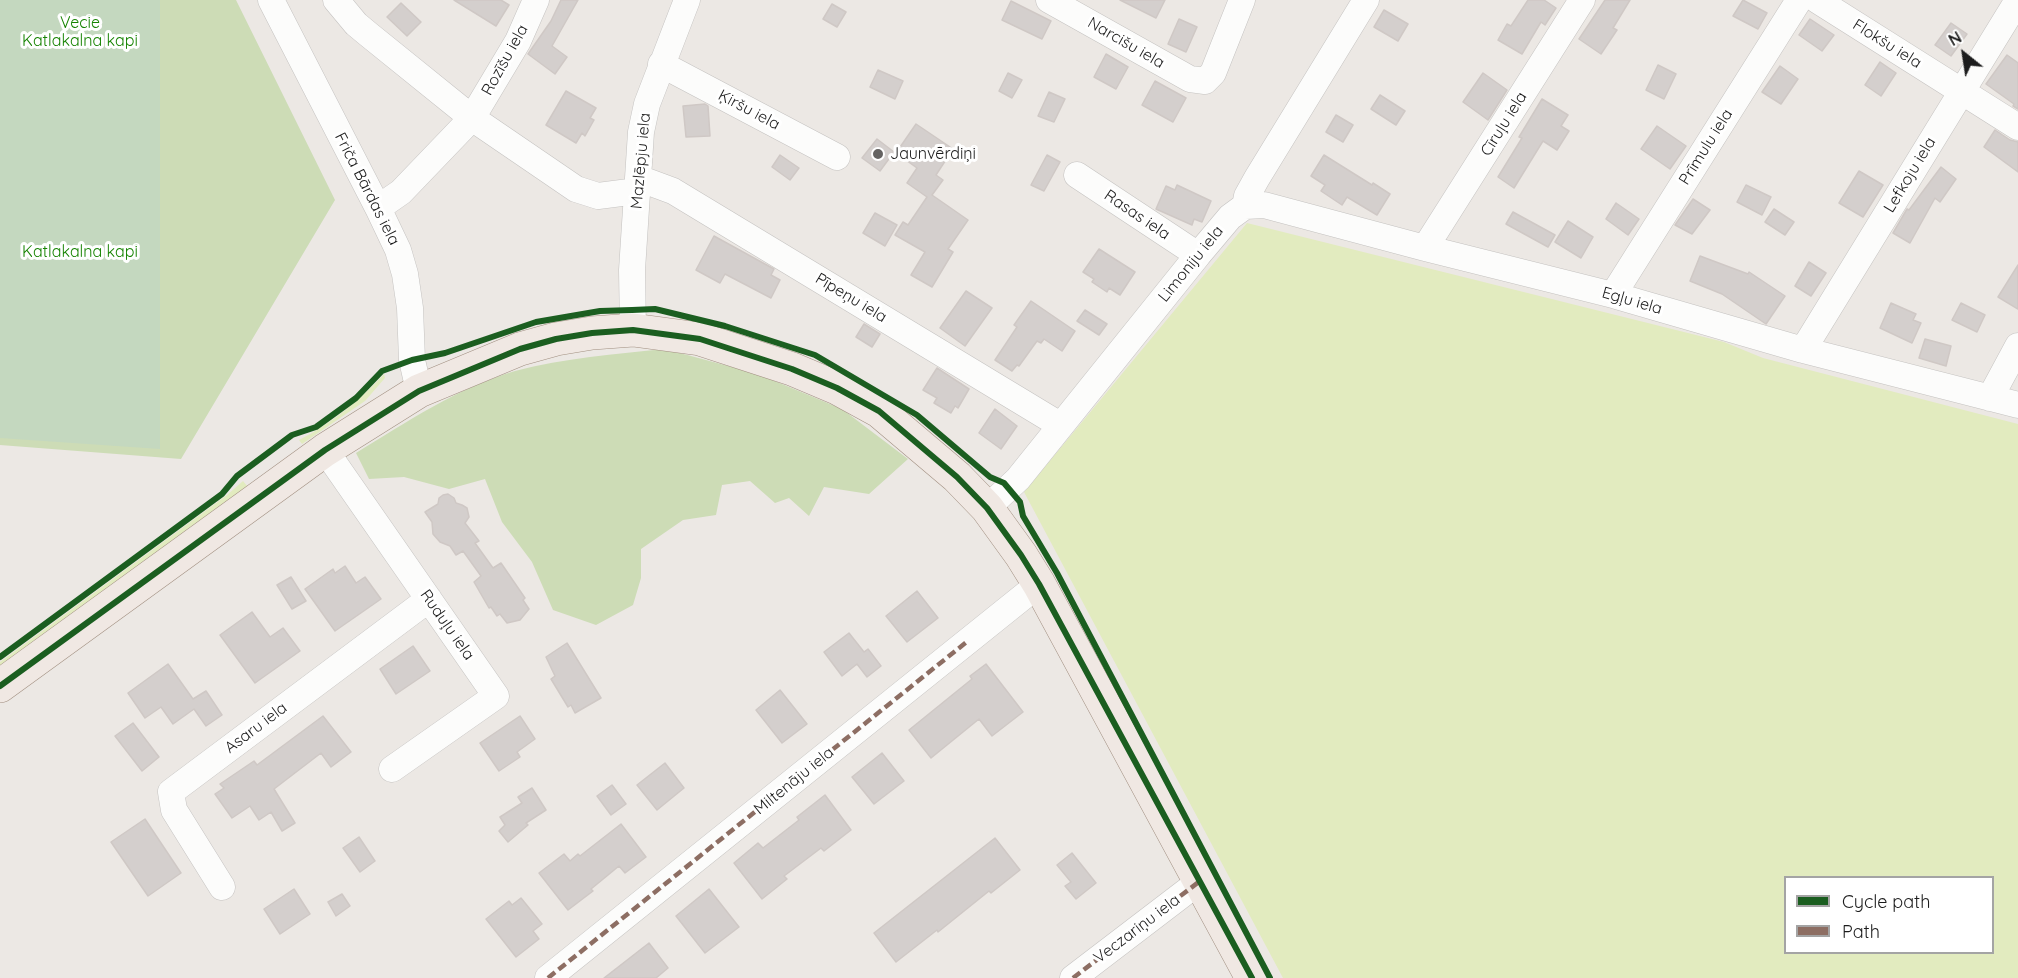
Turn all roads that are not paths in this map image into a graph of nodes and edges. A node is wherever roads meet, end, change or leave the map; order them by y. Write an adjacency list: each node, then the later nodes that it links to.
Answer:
1 (271, 0): 20 (street, Friča Bārdas iela)
2 (336, 0): 14 (street)
3 (536, 0): 14 (street, Rozīšu iela)
4 (687, 0): 12 (street, Mazlēpju iela)
5 (1049, 0): 6 (street, Narcišu iela)
6 (1242, 0)
7 (1366, 0): 19 (street, Limoniju iela)
8 (1582, 0): 21 (street, Cīruļu iela)
9 (1798, 0): 23 (street, Prīmulu iela)
10 (1816, 0): 13 (street, Flokšu iela)
11 (2018, 0): 13 (street, Lefkoju iela)
12 (661, 64): 16 (street, Ķiršu iela); 18 (street, Mazlēpju iela)
13 (1962, 91): 15 (street, Flokšu iela); 26 (street, Lefkoju iela)
14 (472, 118): 18 (street); 20 (street, Rozīšu iela)
15 (2018, 127)
16 (837, 157)
17 (1077, 175): 22 (street, Rasas iela)
18 (638, 184): 24 (street, Mazlēpju iela); 30 (street, Pīpeņu iela)
19 (1245, 206): 21 (street, Egļu iela); 22 (street, Limoniju iela)
20 (378, 208): 27 (street, Friča Bārdas iela)
21 (1425, 248): 23 (street, Egļu iela)
22 (1198, 255): 30 (street, Limoniju iela)
23 (1612, 295): 26 (street, Egļu iela)
24 (633, 330): 27 (main road); 32 (main road)
25 (2018, 346): 28 (street)
26 (1803, 350): 28 (street, Egļu iela)
27 (419, 391): 31 (main road)
28 (1989, 398): 29 (street, Egļu iela)
29 (2018, 405)
30 (1060, 425): 32 (street, Limoniju iela)
31 (325, 450): 34 (street, Ruduļu iela); 35 (main road)
32 (987, 508): 33 (main road)
33 (1039, 584): 37 (main road); 39 (street, Miltenāju iela)
34 (429, 599): 36 (street, Ruduļu iela); 38 (street, Asaru iela)
35 (0, 686)
36 (392, 769)
37 (1200, 881): 40 (street, Veczariņu iela); 41 (main road)
38 (222, 887)
39 (548, 978)
40 (1073, 978)
41 (1252, 978)

